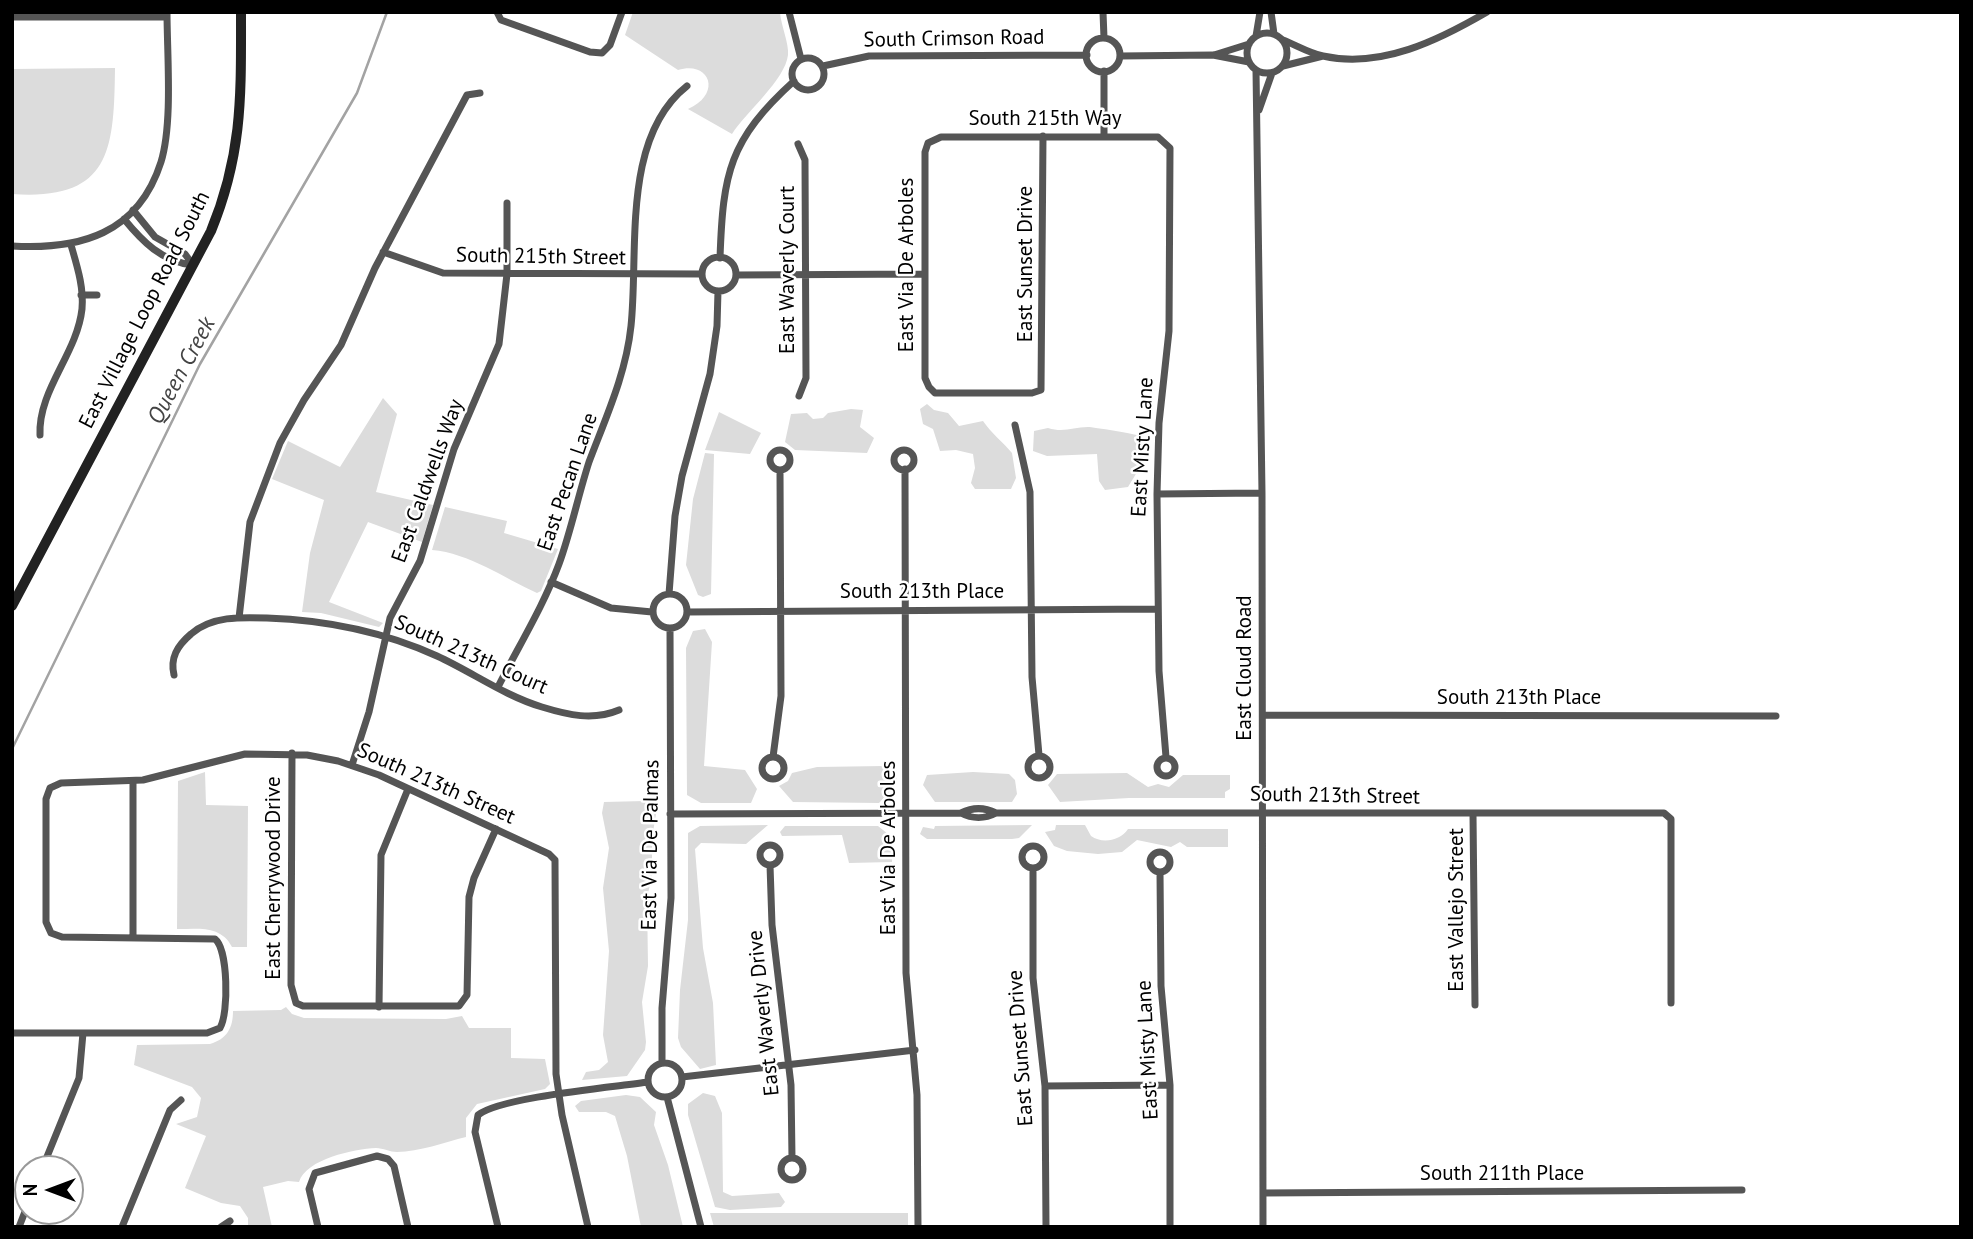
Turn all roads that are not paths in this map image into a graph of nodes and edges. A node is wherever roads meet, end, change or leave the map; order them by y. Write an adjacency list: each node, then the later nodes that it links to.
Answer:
1 (242, 12): 44 (street, East Village Loop Road South)
2 (497, 12): 3 (street)
3 (622, 12)
4 (789, 12): 21 (street)
5 (1104, 12): 14 (street)
6 (1260, 12): 13 (street)
7 (1270, 12): 12 (street)
8 (1487, 12): 20 (street)
9 (55, 15): 10 (street); 11 (street)
10 (167, 15): 38 (street)
11 (12, 17)
12 (1274, 34): 13 (street); 15 (street)
13 (1256, 36): 16 (street)
14 (1104, 38): 17 (street); 19 (street)
15 (1283, 40): 20 (street); 24 (street)
16 (1249, 44): 18 (street); 22 (street)
17 (1087, 55): 23 (street, South Crimson Road); 26 (street)
18 (1213, 55): 19 (street); 22 (street)
19 (1120, 56): 26 (street)
20 (1324, 56): 24 (street)
21 (801, 59): 23 (street, South Crimson Road); 28 (street)
22 (1249, 62): 25 (street)
23 (823, 66): 28 (street)
24 (1283, 66): 27 (street)
25 (1256, 70): 27 (street); 31 (street, East Cloud Road)
26 (1104, 71): 33 (street)
27 (1272, 73): 31 (street, East Cloud Road)
28 (794, 81): 43 (street)
29 (687, 86): 48 (street, East Pecan Lane)
30 (480, 93): 42 (street)
31 (1259, 110): 60 (street, East Cloud Road)
32 (1043, 136): 33 (street, South 215th Way); 36 (street, South 215th Way); 54 (street, East Sunset Drive)
33 (1104, 136): 34 (street, South 215th Way)
34 (1164, 141): 61 (street, East Misty Lane)
35 (797, 144): 50 (street, East Waverly Court)
36 (928, 144): 47 (street, East Via De Arboles)
37 (507, 203): 45 (street, East Caldwells Way)
38 (133, 211): 39 (street); 44 (street)
39 (124, 219): 40 (street); 44 (street)
40 (71, 245): 41 (street); 52 (street)
41 (12, 246)
42 (383, 252): 45 (street, South 215th Street); 71 (street)
43 (720, 258): 46 (street); 49 (street)
44 (193, 265): 64 (street, East Village Loop Road South)
45 (507, 274): 48 (street, South 215th Street); 73 (street, East Caldwells Way)
46 (702, 274): 48 (street, South 215th Street); 51 (street)
47 (925, 274): 50 (street); 54 (street, East Via De Arboles)
48 (634, 275): 62 (street, East Pecan Lane)
49 (736, 275): 50 (street); 51 (street)
50 (806, 275): 55 (street, East Waverly Court)
51 (718, 291): 63 (street)
52 (81, 295): 53 (street); 57 (street)
53 (97, 295)
54 (929, 387)
55 (799, 396)
56 (1015, 425): 65 (street)
57 (40, 435)
58 (905, 469): 66 (street, East Via De Arboles)
59 (780, 470): 68 (street)
60 (1262, 493): 61 (street); 77 (street, East Cloud Road)
61 (1157, 494): 67 (street, East Misty Lane)
62 (551, 582): 69 (street); 75 (street, East Pecan Lane)
63 (669, 594): 69 (street); 70 (street)
64 (12, 606)
65 (1031, 609): 66 (street, South 213th Place); 67 (street, South 213th Place); 80 (street)
66 (906, 610): 68 (street, South 213th Place); 87 (street, East Via De Arboles)
67 (1157, 610): 82 (street, East Misty Lane)
68 (780, 611): 70 (street, South 213th Place); 81 (street)
69 (652, 612): 72 (street)
70 (687, 612): 72 (street)
71 (239, 618): 73 (street, South 213th Court); 74 (street, South 213th Court)
72 (670, 628): 88 (street, East Via De Palmas)
73 (384, 635): 75 (street, South 213th Court); 83 (street, East Caldwells Way)
74 (174, 675)
75 (498, 687): 76 (street, South 213th Court)
76 (619, 710)
77 (1263, 715): 78 (street, South 213th Place); 86 (street, East Cloud Road)
78 (1776, 716)
79 (292, 752): 83 (street, South 213th Street); 84 (street, South 213th Street); 97 (street, East Cherrywood Drive)
80 (1039, 755)
81 (773, 757)
82 (1166, 757)
83 (352, 765): 85 (street, South 213th Street)
84 (133, 781): 94 (street); 94 (street, South 213th Street)
85 (408, 789): 90 (street, South 213th Street); 97 (street)
86 (1262, 812): 87 (street, South 213th Street); 89 (street, South 213th Street); 113 (street, East Cloud Road)
87 (906, 813): 88 (street, South 213th Street); 100 (street, East Via De Arboles)
88 (670, 814): 101 (street, East Via De Palmas)
89 (1474, 814): 95 (street, South 213th Street); 96 (street, East Vallejo Street)
90 (496, 829): 97 (street); 107 (street, South 213th Street)
91 (770, 865): 102 (street, East Waverly Drive)
92 (1033, 868): 106 (street, East Sunset Drive)
93 (1160, 872): 105 (street, East Misty Lane)
94 (133, 938): 99 (street)
95 (1671, 1003)
96 (1475, 1005)
97 (379, 1007)
98 (12, 1033): 99 (street)
99 (83, 1033): 110 (street)
100 (915, 1050): 102 (street); 122 (street, East Via De Arboles)
101 (663, 1063): 103 (street); 104 (street)
102 (789, 1065): 103 (street); 111 (street, East Waverly Drive)
103 (682, 1077): 108 (street)
104 (648, 1082): 107 (street); 108 (street)
105 (1170, 1085): 106 (street); 124 (street, East Misty Lane)
106 (1045, 1086): 123 (street, East Sunset Drive)
107 (558, 1095): 119 (street); 120 (street)
108 (667, 1097): 121 (street)
109 (181, 1100): 115 (street)
110 (48, 1155)
111 (792, 1158)
112 (1742, 1190): 113 (street, South 211th Place)
113 (1263, 1193): 125 (street, East Cloud Road)
114 (230, 1222): 116 (street)
115 (122, 1227)
116 (221, 1227)
117 (318, 1227): 118 (street)
118 (408, 1227)
119 (498, 1227)
120 (589, 1227)
121 (701, 1227)
122 (918, 1227)
123 (1045, 1227)
124 (1170, 1227)
125 (1263, 1227)

